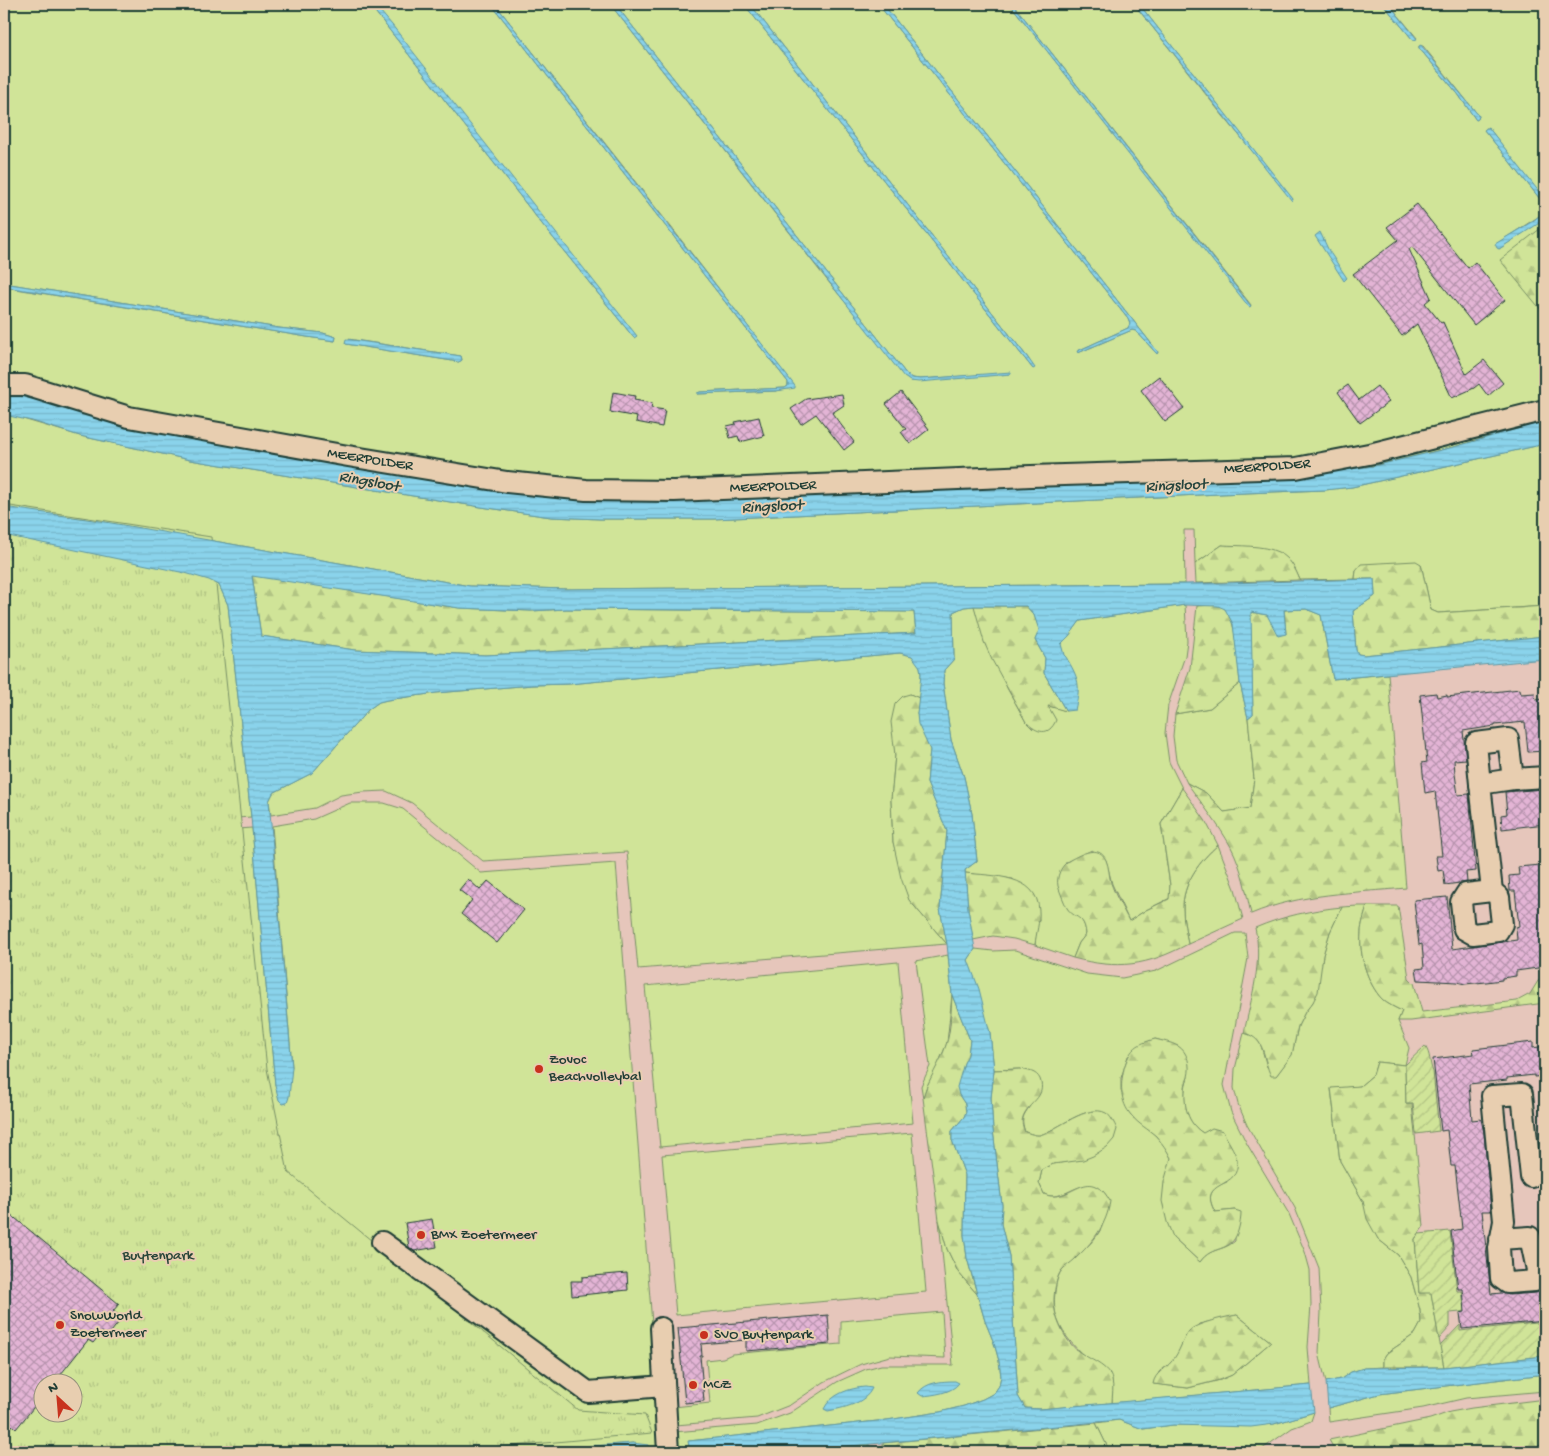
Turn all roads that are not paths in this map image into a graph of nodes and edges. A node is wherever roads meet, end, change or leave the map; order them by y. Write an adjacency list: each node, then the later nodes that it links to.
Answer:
1 (4, 385): 2 (street, MEERPOLDER)
2 (1545, 410)
3 (1545, 776): 4 (street)
4 (1513, 779): 5 (street); 5 (street)
5 (1480, 784): 6 (street)
6 (1492, 892)
7 (1538, 1176): 8 (street); 8 (street)
8 (1501, 1180): 9 (street)
9 (1500, 1239): 11 (street); 11 (street)
10 (382, 1242): 13 (street)
11 (1541, 1270)
12 (661, 1328): 13 (street)
13 (664, 1386): 14 (street)
14 (668, 1452)

